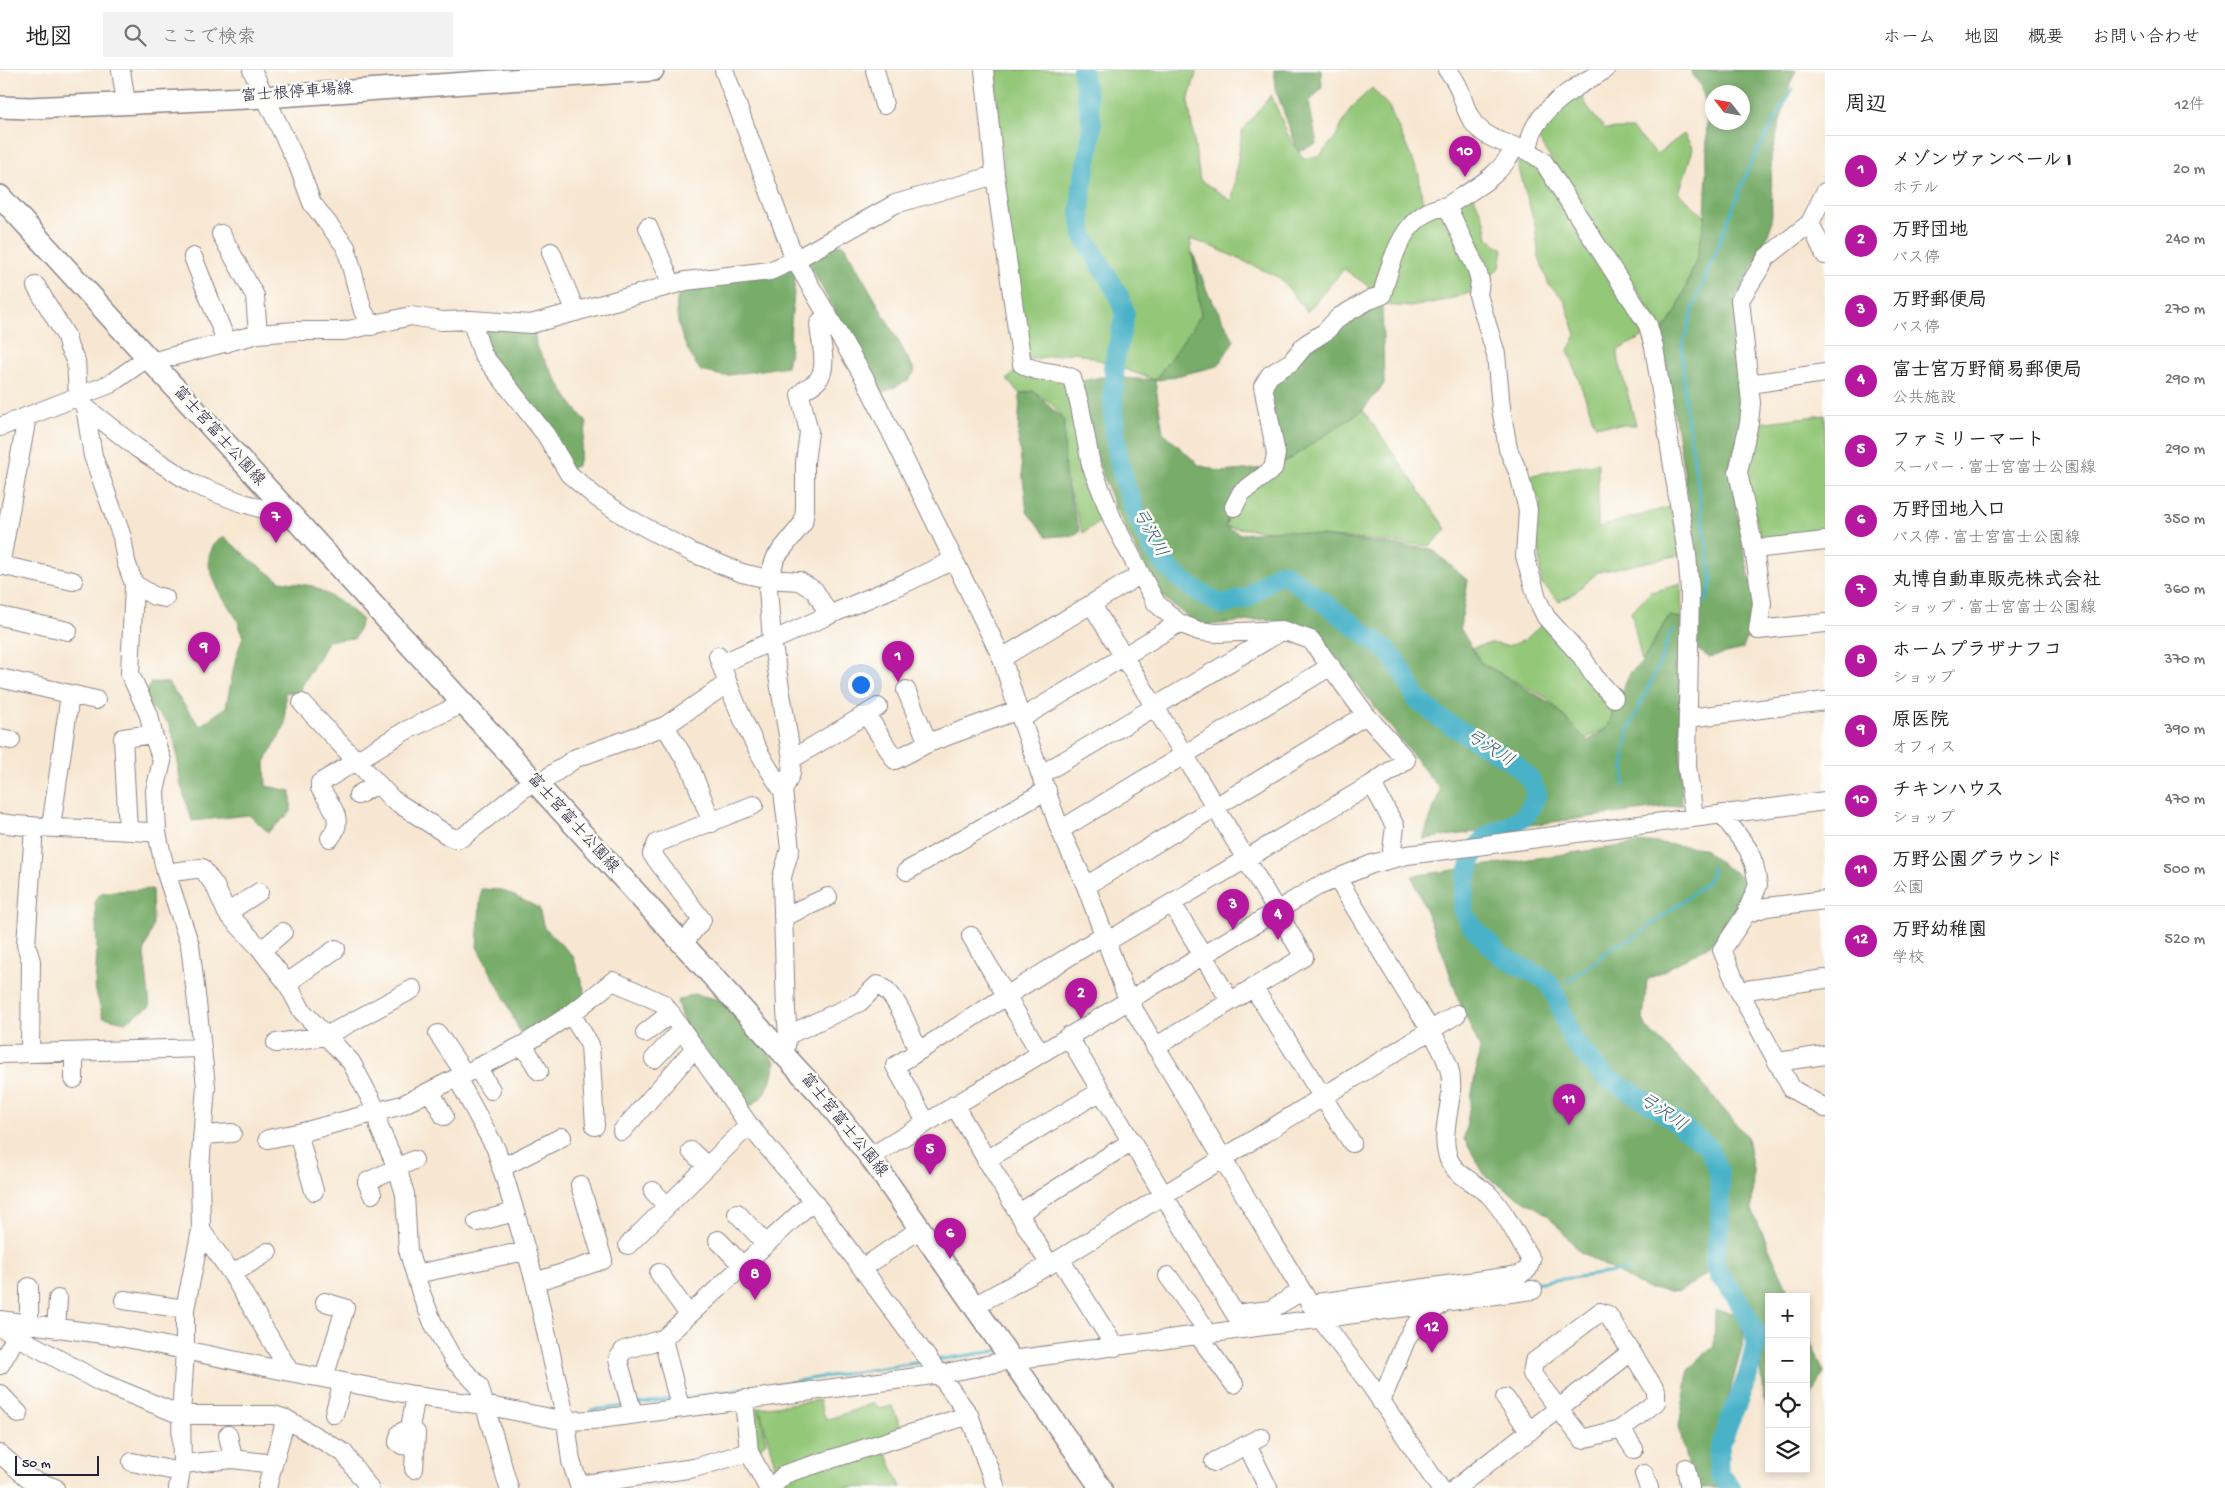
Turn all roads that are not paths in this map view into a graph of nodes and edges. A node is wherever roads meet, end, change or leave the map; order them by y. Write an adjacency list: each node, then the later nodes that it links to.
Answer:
1 (121, 70): 11 (street)
2 (252, 70): 9 (street)
3 (653, 70): 9 (main road, 富士根停車場線)
4 (724, 70): 24 (street)
5 (875, 70): 12 (street)
6 (984, 70): 14 (street)
7 (1447, 70): 13 (street)
8 (1604, 70): 13 (street)
9 (265, 97): 11 (main road, 富士根停車場線); 30 (street)
10 (1, 103): 11 (main road, 富士根停車場線)
11 (126, 103)
12 (884, 105)
13 (1521, 149): 17 (street); 73 (street)
14 (995, 175): 24 (street); 45 (street)
15 (1825, 192): 18 (street)
16 (1, 199): 33 (main road, 富士宮富士公園線)
17 (1447, 206): 39 (street); 65 (street)
18 (1810, 223): 22 (street); 35 (street)
19 (648, 227): 25 (street)
20 (221, 234): 31 (street)
21 (551, 252): 27 (street)
22 (1825, 256)
23 (193, 257): 32 (street)
24 (796, 260): 25 (street); 28 (street)
25 (672, 285): 27 (street)
26 (36, 286): 36 (street)
27 (576, 312): 29 (street)
28 (827, 314): 43 (street); 46 (street)
29 (471, 320): 30 (street); 46 (street)
30 (372, 326): 31 (street)
31 (258, 334): 32 (street)
32 (227, 343): 33 (street)
33 (149, 360): 36 (street); 40 (main road, 富士宮富士公園線)
34 (1825, 373): 35 (street)
35 (1750, 384): 42 (street)
36 (82, 402): 37 (street); 40 (street); 48 (street)
37 (27, 416): 38 (street); 44 (street)
38 (1, 423)
39 (1234, 507)
40 (287, 512): 69 (main road, 富士宮富士公園線)
41 (1825, 541): 42 (street)
42 (1754, 549): 54 (street)
43 (954, 560): 51 (street); 59 (street)
44 (0, 565): 47 (street)
45 (1141, 574): 50 (street); 53 (street)
46 (768, 579): 51 (street); 57 (street)
47 (73, 581)
48 (134, 584): 49 (street); 75 (street)
49 (165, 598)
50 (1092, 605): 58 (street); 59 (street)
51 (829, 614): 57 (street)
52 (0, 616): 56 (street)
53 (1179, 623): 55 (street); 58 (street)
54 (1825, 623)
55 (1282, 630): 60 (street); 70 (street)
56 (68, 631)
57 (772, 640): 62 (street); 78 (street)
58 (1124, 656): 70 (street); 71 (street)
59 (1002, 658): 71 (street)
60 (1330, 666): 72 (street); 77 (street)
61 (0, 678): 64 (street)
62 (728, 683): 74 (street); 84 (street)
63 (906, 690): 76 (street)
64 (70, 696): 66 (street); 93 (street)
65 (1614, 698)
66 (96, 700)
67 (1825, 701): 73 (street)
68 (302, 703): 79 (street)
69 (462, 704): 79 (street); 81 (main road, 富士宮富士公園線)
70 (1154, 708): 77 (street); 80 (street)
71 (1020, 714): 76 (street); 80 (street)
72 (1366, 715): 83 (street); 88 (street)
73 (1689, 718): 90 (street)
74 (665, 726): 81 (street); 92 (street)
75 (153, 734): 94 (street); 96 (street)
76 (928, 743): 78 (street)
77 (1185, 756): 88 (street); 95 (street)
78 (792, 758): 84 (street)
79 (356, 760): 82 (street); 97 (street)
80 (1045, 782): 95 (street); 100 (street)
81 (535, 783): 82 (street); 115 (main road, 富士宮富士公園線)
82 (377, 784): 85 (street)
83 (1372, 784): 98 (street); 99 (street)
84 (783, 791): 111 (street)
85 (358, 796)
86 (1825, 801): 89 (street)
87 (754, 805): 92 (street)
88 (1215, 809): 99 (street); 103 (street)
89 (1722, 814): 90 (street); 110 (street)
90 (1694, 817): 98 (street)
91 (0, 823): 93 (street)
92 (712, 823): 115 (street)
93 (42, 828): 94 (street); 144 (street)
94 (128, 830): 96 (street)
95 (1060, 830): 103 (street)
96 (157, 833): 101 (street)
97 (330, 838)
98 (1399, 857): 102 (street)
99 (1245, 858): 107 (street); 108 (street)
100 (907, 870)
101 (166, 873): 109 (street); 140 (street)
102 (1337, 878): 108 (street); 131 (street)
103 (1086, 886): 114 (street)
104 (259, 892): 109 (street)
105 (828, 897): 111 (street)
106 (1825, 900): 110 (street)
107 (1172, 903): 114 (street); 118 (street)
108 (1277, 912): 118 (street); 121 (street)
109 (227, 913): 117 (street)
110 (1746, 914): 123 (street)
111 (783, 917): 138 (street)
112 (283, 932): 117 (street)
113 (971, 936): 124 (street)
114 (1107, 937): 124 (street); 125 (street)
115 (682, 945): 138 (main road, 富士宮富士公園線)
116 (336, 949): 120 (street)
117 (262, 950): 120 (street)
118 (1202, 956): 125 (street); 126 (street)
119 (1825, 979): 123 (street)
120 (287, 983): 134 (street)
121 (1253, 987): 126 (street); 156 (street)
122 (413, 989): 134 (street)
123 (1740, 991): 149 (street)
124 (1006, 997): 142 (street); 145 (street)
125 (1128, 1000): 135 (street); 139 (street)
126 (1230, 1001): 139 (street)
127 (671, 1013): 128 (street); 130 (street); 132 (street)
128 (571, 1014): 137 (street); 163 (street)
129 (1457, 1014): 131 (street)
130 (682, 1029): 141 (street); 148 (street)
131 (1430, 1031): 156 (street); 208 (street)
132 (645, 1033)
133 (438, 1034): 151 (street)
134 (326, 1036): 136 (street); 159 (street)
135 (1068, 1036): 145 (street); 155 (street)
136 (276, 1043)
137 (523, 1045): 150 (street); 151 (street)
138 (786, 1045): 142 (street); 173 (main road, 富士宮富士公園線)
139 (1155, 1047): 174 (street)
140 (201, 1048): 143 (street); 167 (street)
141 (695, 1048): 162 (street); 164 (street)
142 (918, 1051): 161 (street)
143 (74, 1052): 144 (street); 152 (street)
144 (30, 1053): 146 (street)
145 (1040, 1053): 157 (street)
146 (0, 1054)
147 (1825, 1055): 149 (street)
148 (654, 1059)
149 (1777, 1062): 158 (street)
150 (539, 1071)
151 (466, 1073): 153 (street); 154 (street); 179 (street)
152 (74, 1079)
153 (491, 1090)
154 (430, 1091): 159 (street); 160 (street)
155 (1101, 1091): 170 (street); 176 (street)
156 (1323, 1097): 171 (street); 174 (street)
157 (954, 1104): 161 (street); 176 (street)
158 (1825, 1108)
159 (377, 1111): 165 (street); 178 (street)
160 (444, 1116)
161 (926, 1122): 173 (street)
162 (750, 1124): 177 (street); 185 (street)
163 (595, 1126)
164 (622, 1131)
165 (298, 1133): 169 (street); 181 (street)
166 (232, 1134): 167 (street)
167 (203, 1135): 192 (street)
168 (562, 1137): 179 (street)
169 (268, 1139)
170 (1132, 1141): 184 (street); 188 (street)
171 (1352, 1143)
172 (691, 1151): 177 (street)
173 (870, 1157): 191 (main road, 富士宮富士公園線)
174 (1222, 1158): 184 (street); 212 (street)
175 (414, 1160): 178 (street)
176 (986, 1160): 188 (street)
177 (707, 1166): 186 (street)
178 (397, 1168): 183 (street); 203 (street)
179 (501, 1168): 187 (street)
180 (580, 1185): 205 (street)
181 (314, 1191)
182 (653, 1191): 186 (street)
183 (372, 1194)
184 (1165, 1194): 198 (street); 212 (street)
185 (814, 1201): 194 (street); 200 (street)
186 (667, 1206): 195 (street)
187 (515, 1212): 190 (street); 196 (street)
188 (1019, 1212): 198 (street)
189 (737, 1213): 194 (street)
190 (477, 1222)
191 (920, 1229): 200 (street); 213 (main road, 富士宮富士公園線)
192 (201, 1230): 202 (street); 214 (street)
193 (718, 1240): 199 (street)
194 (766, 1244): 199 (street)
195 (628, 1245)
196 (525, 1251): 203 (street); 205 (street)
197 (268, 1252): 202 (street)
198 (1055, 1262): 213 (street); 222 (street)
199 (743, 1266): 215 (street)
200 (863, 1268): 228 (street)
201 (659, 1272): 215 (street)
202 (232, 1274): 227 (street)
203 (416, 1274): 238 (street)
204 (1168, 1276): 219 (street)
205 (535, 1282): 246 (street)
206 (29, 1287): 220 (street)
207 (1533, 1290): 208 (street)
208 (1444, 1294): 212 (street); 236 (street)
209 (58, 1299): 218 (street)
210 (124, 1300): 214 (street)
211 (326, 1302): 229 (street)
212 (1311, 1304): 219 (street); 236 (street)
213 (974, 1306): 225 (main road, 富士宮富士公園線)
214 (185, 1309): 223 (street)
215 (688, 1315): 221 (street)
216 (0, 1320): 220 (street)
217 (0, 1327): 220 (street)
218 (56, 1329): 220 (street); 223 (street)
219 (1202, 1330): 222 (street); 231 (street)
220 (23, 1332): 226 (street); 244 (street)
221 (663, 1339): 237 (street); 239 (street)
222 (1110, 1340): 225 (street)
223 (185, 1351): 227 (street); 244 (street)
224 (1631, 1352): 240 (street); 240 (street); 247 (street)
225 (1007, 1353): 228 (street); 267 (main road, 富士宮富士公園線)
226 (0, 1365)
227 (290, 1372): 229 (street)
228 (940, 1374): 235 (street); 243 (street)
229 (324, 1378): 230 (street)
230 (343, 1382): 233 (street); 242 (street)
231 (1234, 1384)
232 (0, 1394): 241 (street)
233 (416, 1395): 238 (street); 258 (street)
234 (1505, 1398): 248 (street)
235 (744, 1399): 237 (street); 251 (street)
236 (1381, 1402): 269 (street)
237 (679, 1403): 239 (street)
238 (484, 1405): 246 (street); 260 (street)
239 (631, 1407): 246 (street)
240 (1559, 1410): 247 (street); 248 (street)
241 (19, 1414)
242 (334, 1414)
243 (969, 1415): 265 (street); 266 (street)
244 (181, 1416): 245 (street); 259 (street)
245 (286, 1419): 256 (street); 264 (street)
246 (566, 1421): 261 (street)
247 (1621, 1429): 250 (street)
248 (1530, 1431): 270 (street)
249 (228, 1435): 253 (street)
250 (1634, 1449)
251 (749, 1452): 261 (street); 265 (street)
252 (0, 1454): 262 (street)
253 (233, 1459): 256 (street); 259 (street)
254 (132, 1462): 259 (street)
255 (1214, 1462): 268 (street)
256 (273, 1464): 263 (street)
257 (1686, 1468): 271 (street)
258 (414, 1469)
259 (180, 1475)
260 (504, 1486)
261 (579, 1486)
262 (55, 1488)
263 (267, 1488)
264 (369, 1488)
265 (769, 1488)
266 (996, 1488)
267 (1101, 1488)
268 (1268, 1488)
269 (1440, 1488)
270 (1456, 1488)
271 (1690, 1488)

